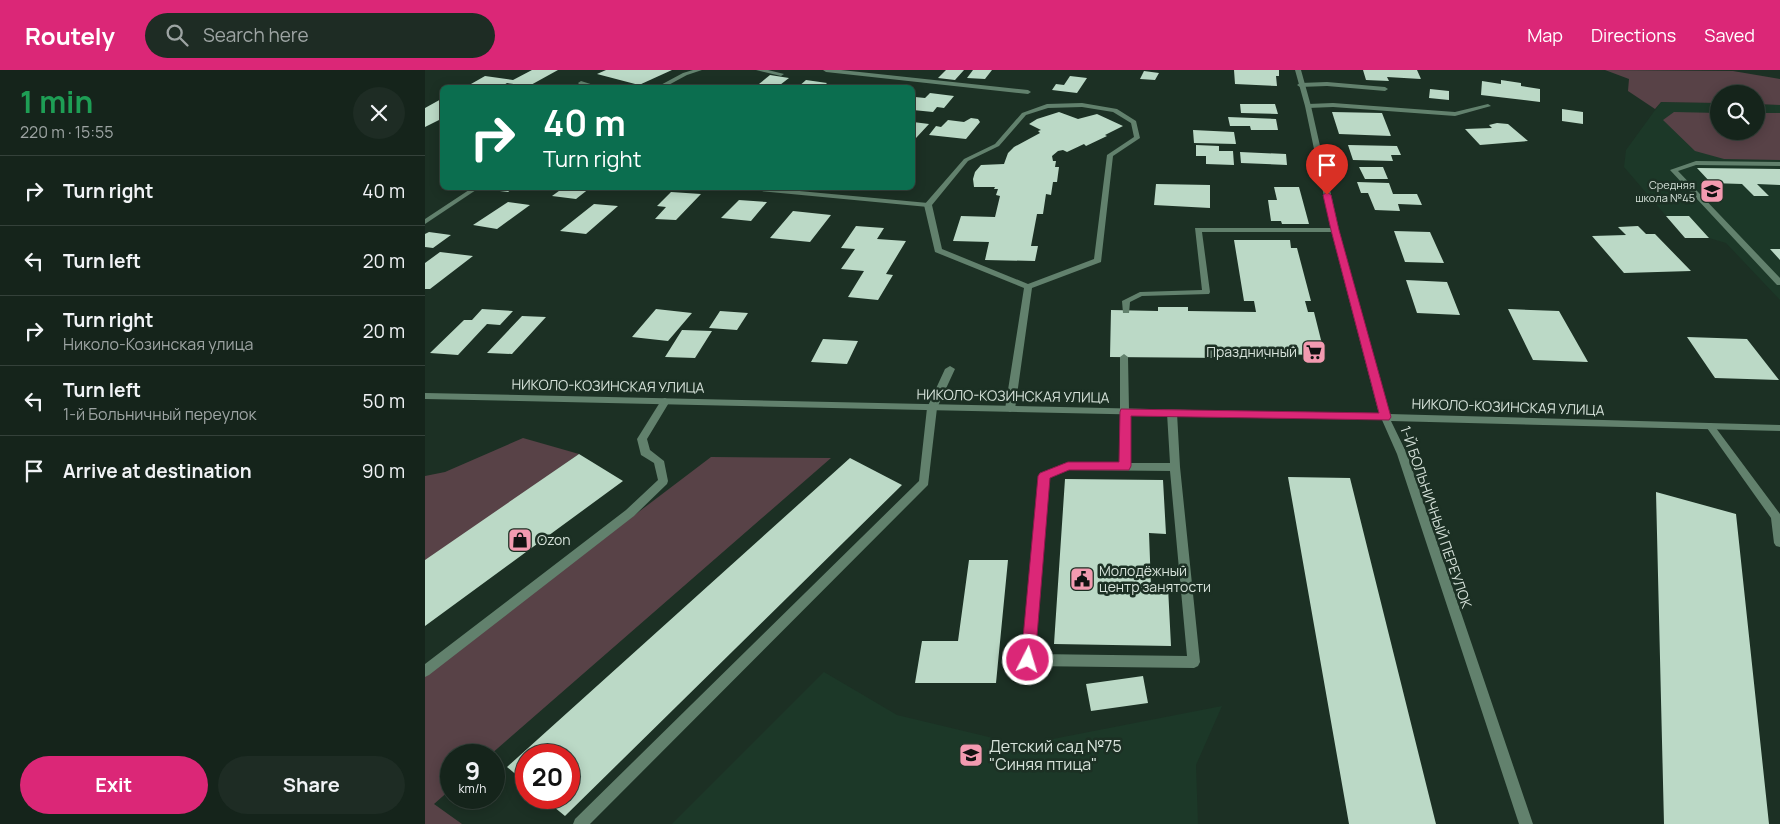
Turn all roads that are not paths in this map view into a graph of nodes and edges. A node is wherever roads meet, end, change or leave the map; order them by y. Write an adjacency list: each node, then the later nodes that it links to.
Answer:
1 (699, 70): 8 (street)
2 (759, 70): 5 (street)
3 (826, 70): 11 (street)
4 (1298, 70): 9 (street, 1-Й БОЛЬНИЧНЫЙ ПЕРЕУЛОК)
5 (781, 74)
6 (581, 83): 7 (street)
7 (588, 85)
8 (664, 85)
9 (1301, 85): 10 (street); 12 (street, 1-Й БОЛЬНИЧНЫЙ ПЕРЕУЛОК)
10 (1385, 89)
11 (1028, 92)
12 (1308, 106): 13 (street); 19 (street, 1-Й БОЛЬНИЧНЫЙ ПЕРЕУЛОК)
13 (1488, 106)
14 (1780, 164): 20 (street)
15 (474, 190): 18 (street)
16 (771, 190): 17 (street)
17 (928, 205): 21 (street); 21 (street)
18 (425, 222)
19 (1335, 230): 22 (street); 31 (street, 1-Й БОЛЬНИЧНЫЙ ПЕРЕУЛОК)
20 (1780, 283)
21 (1028, 287): 28 (street)
22 (1125, 311)
23 (1125, 357): 29 (street)
24 (950, 369): 27 (street)
25 (425, 396): 26 (street, НИКОЛО-КОЗИНСКАЯ УЛИЦА)
26 (665, 401): 27 (street, НИКОЛО-КОЗИНСКАЯ УЛИЦА); 37 (street)
27 (932, 408): 28 (street, НИКОЛО-КОЗИНСКАЯ УЛИЦА); 38 (street)
28 (1010, 409): 29 (street, НИКОЛО-КОЗИНСКАЯ УЛИЦА)
29 (1125, 412): 30 (street, НИКОЛО-КОЗИНСКАЯ УЛИЦА); 34 (street)
30 (1171, 413): 31 (street, НИКОЛО-КОЗИНСКАЯ УЛИЦА); 35 (street)
31 (1385, 417): 32 (street, НИКОЛО-КОЗИНСКАЯ УЛИЦА); 39 (street, 1-Й БОЛЬНИЧНЫЙ ПЕРЕУЛОК)
32 (1710, 426): 33 (street, НИКОЛО-КОЗИНСКАЯ УЛИЦА); 36 (street)
33 (1780, 428)
34 (1125, 466): 35 (street); 35 (street)
35 (1175, 467)
36 (1780, 543)
37 (425, 671)
38 (580, 824)
39 (1526, 824)

